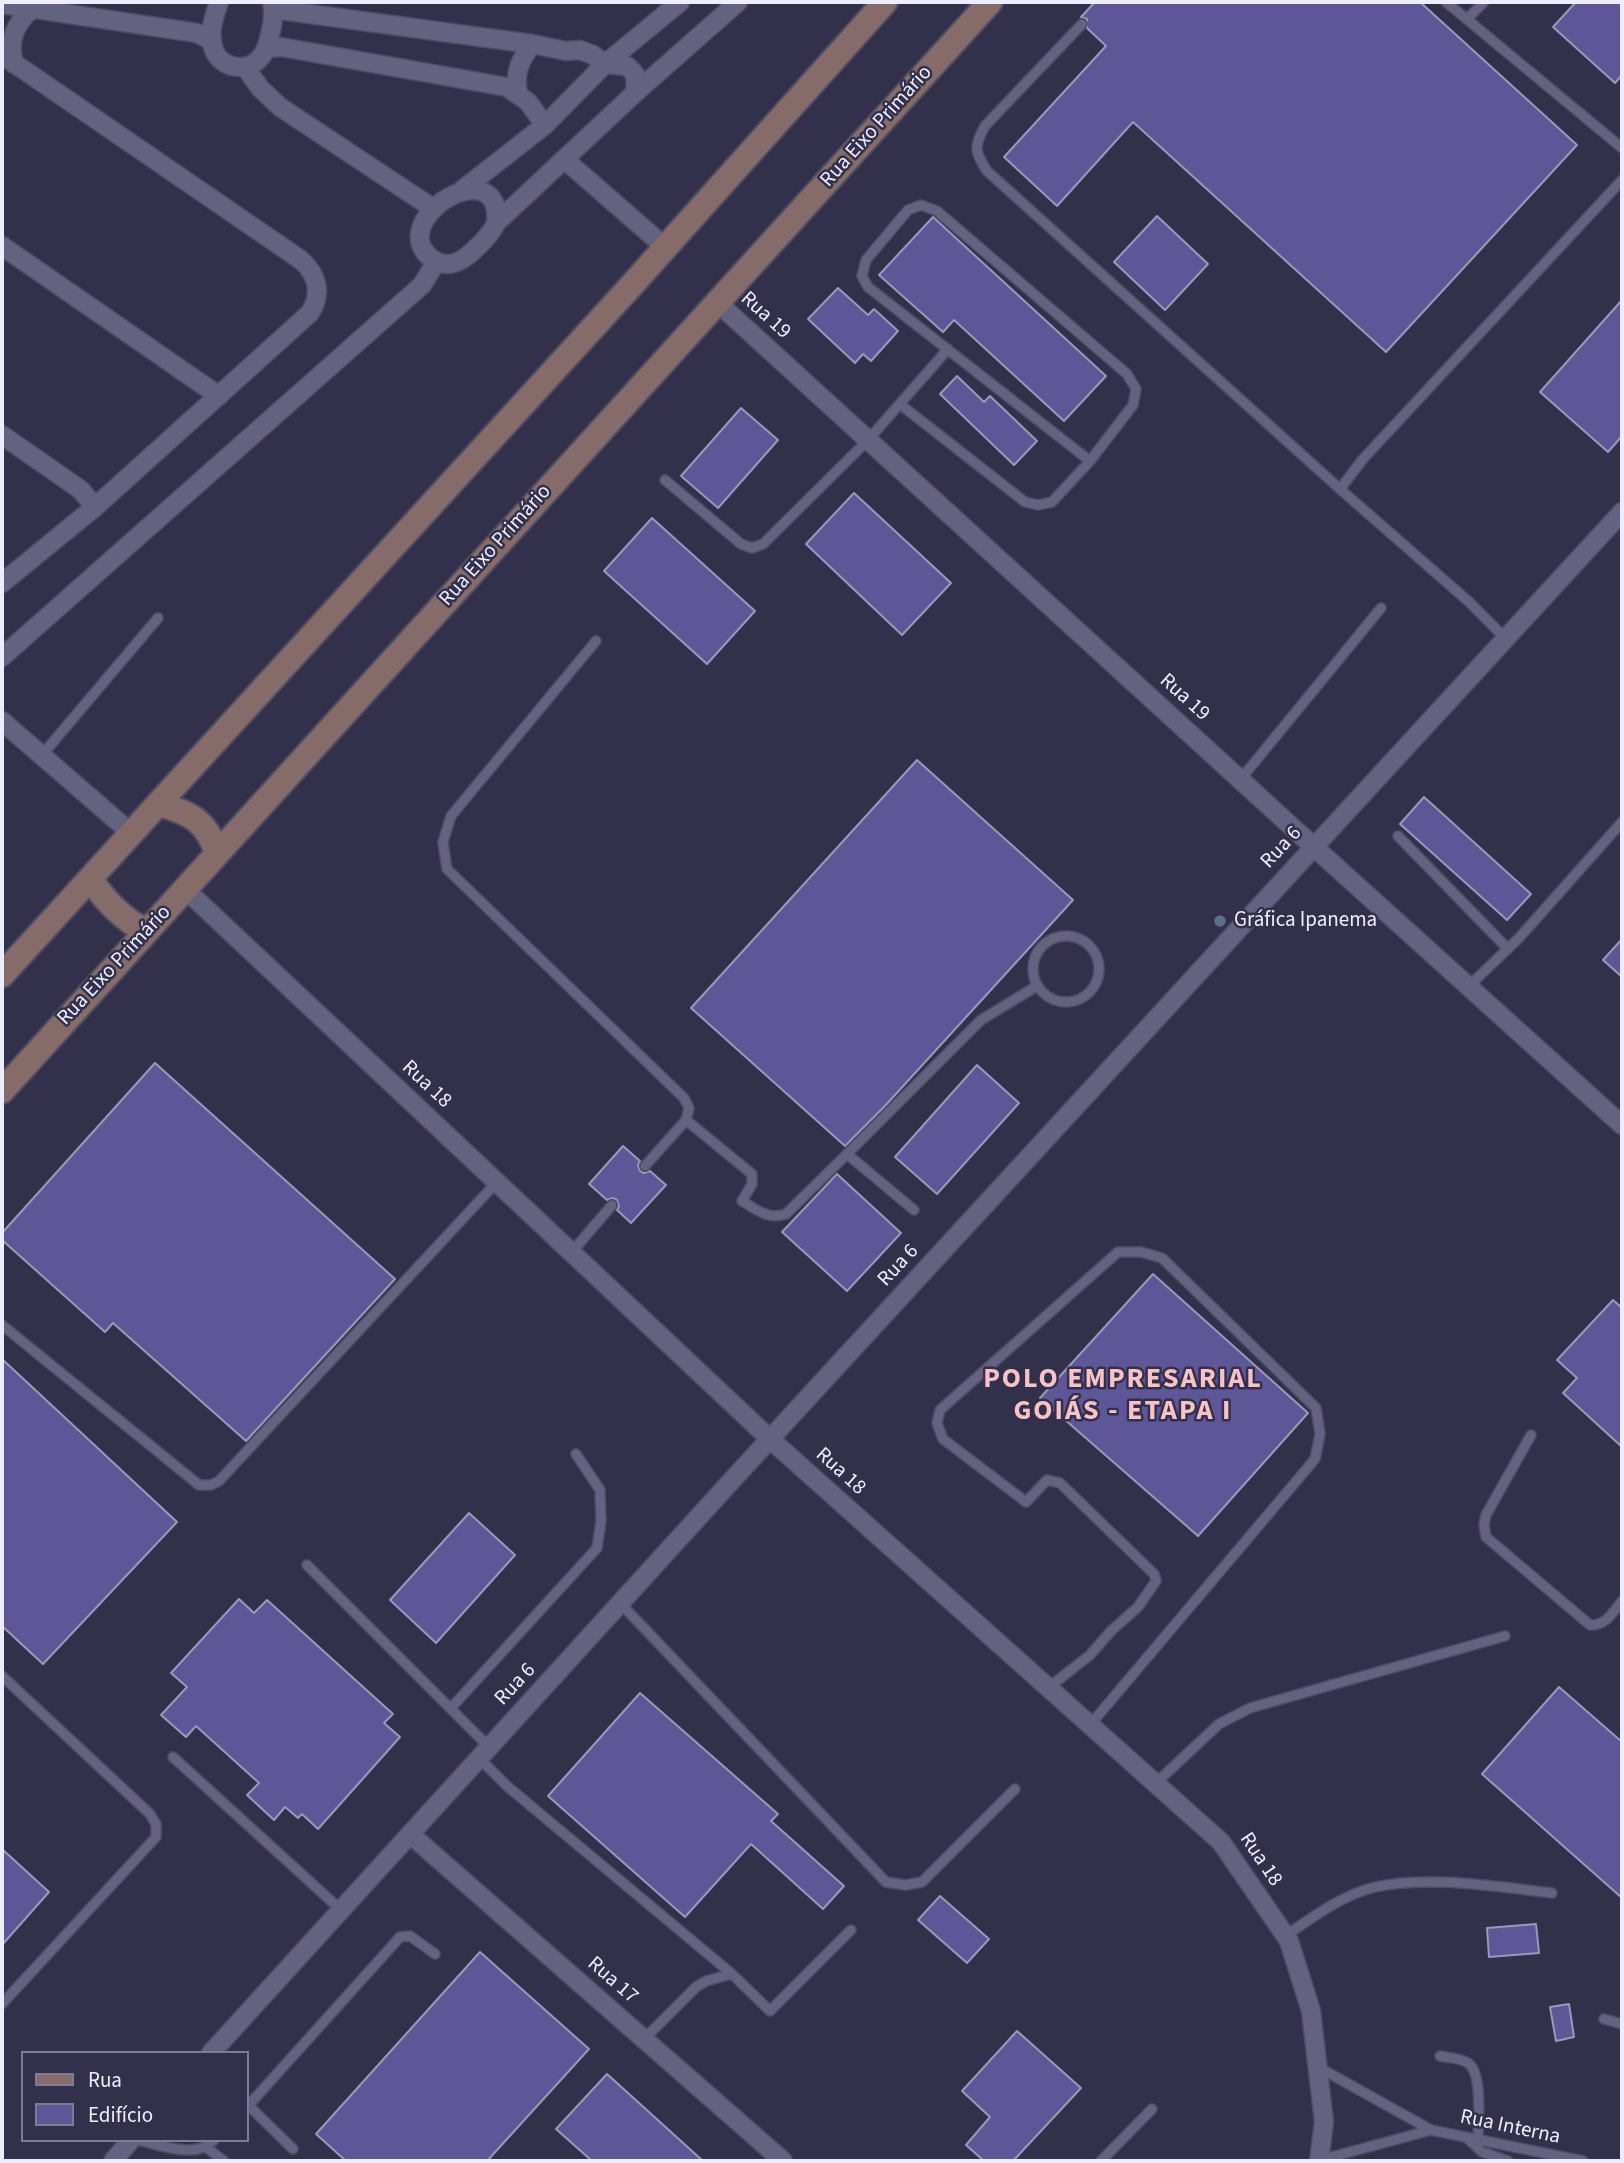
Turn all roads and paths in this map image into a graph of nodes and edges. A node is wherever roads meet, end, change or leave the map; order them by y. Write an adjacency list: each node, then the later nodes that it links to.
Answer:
1 (219, 2): 13 (street)
2 (680, 2): 17 (street)
3 (738, 2): 19 (street)
4 (886, 2): 29 (street)
5 (990, 2): 31 (street, Rua Eixo Primário)
6 (1446, 2): 11 (lane)
7 (1484, 2): 11 (lane)
8 (2, 4): 10 (street)
9 (273, 5): 14 (street); 15 (street)
10 (32, 9): 13 (street); 16 (street)
11 (1467, 19): 22 (lane)
12 (1083, 24): 39 (lane)
13 (212, 41): 18 (street)
14 (533, 44): 17 (street); 20 (street)
15 (266, 48): 18 (street); 20 (street)
16 (8, 60): 33 (street)
17 (605, 65): 19 (street); 21 (street)
18 (245, 67): 26 (street)
19 (636, 92): 23 (street)
20 (518, 93): 21 (street)
21 (545, 125): 25 (street)
22 (1622, 148)
23 (564, 159): 27 (street); 29 (street)
24 (1622, 180): 39 (lane)
25 (462, 190): 26 (street); 27 (street)
26 (434, 209): 30 (street)
27 (496, 223): 30 (street)
28 (2, 246): 33 (street)
29 (664, 247): 51 (street)
30 (436, 262): 47 (street)
31 (718, 303): 36 (street, Rua 19); 56 (street, Rua Eixo Primário)
32 (948, 349): 34 (lane); 37 (lane); 37 (lane)
33 (219, 396): 40 (street)
34 (901, 405): 36 (lane); 37 (lane)
35 (2, 435): 40 (street)
36 (868, 440): 38 (lane); 50 (street, Rua 19)
37 (1090, 461)
38 (666, 480)
39 (1340, 489): 45 (lane)
40 (95, 507): 42 (street)
41 (1622, 512): 45 (street, Rua 6)
42 (2, 583)
43 (1381, 608): 50 (lane)
44 (158, 618): 49 (lane)
45 (1507, 639): 55 (street, Rua 6)
46 (596, 641): 65 (lane)
47 (2, 657)
48 (2, 720): 49 (street)
49 (41, 755): 53 (street)
50 (1240, 780): 55 (street, Rua 19)
51 (159, 804): 53 (street); 56 (street)
52 (1622, 821): 60 (lane)
53 (131, 833): 57 (street)
54 (1398, 836): 60 (lane)
55 (1314, 848): 63 (street, Rua 19); 75 (street, Rua 6)
56 (217, 853): 58 (street, Rua Eixo Primário)
57 (90, 879): 59 (street); 61 (street)
58 (186, 890): 59 (street, Rua Eixo Primário); 69 (street, Rua 18)
59 (146, 931): 64 (street, Rua Eixo Primário)
60 (1508, 949): 63 (lane)
61 (2, 975)
62 (1037, 986): 62 (lane); 67 (lane)
63 (1469, 986): 66 (street, Rua 19)
64 (2, 1091)
65 (686, 1119): 67 (lane); 68 (lane)
66 (1622, 1125)
67 (847, 1154): 71 (lane)
68 (645, 1166)
69 (496, 1183): 72 (street, Rua 18); 73 (lane)
70 (612, 1205): 72 (lane)
71 (914, 1210)
72 (571, 1253): 75 (street, Rua 18)
73 (2, 1325)
74 (1531, 1436): 78 (lane)
75 (770, 1439): 79 (street, Rua 6); 82 (street, Rua 18)
76 (576, 1454): 83 (lane)
77 (307, 1565): 83 (lane)
78 (1622, 1601)
79 (621, 1604): 85 (street, Rua 6); 88 (lane)
80 (1505, 1636): 87 (lane)
81 (2, 1676): 96 (lane)
82 (1048, 1688): 84 (street, Rua 18); 84 (lane)
83 (450, 1708): 85 (lane)
84 (1090, 1725): 87 (street, Rua 18)
85 (484, 1753): 89 (street, Rua 6); 95 (lane)
86 (173, 1757): 91 (lane)
87 (1156, 1783): 93 (street, Rua 18)
88 (1015, 1789)
89 (410, 1834): 91 (street, Rua 6); 99 (street, Rua 17)
90 (1552, 1893): 93 (lane)
91 (341, 1910): 100 (street, Rua 6)
92 (850, 1930): 95 (lane)
93 (1284, 1937): 102 (street, Rua 18)
94 (435, 1954): 103 (lane)
95 (732, 1974): 99 (lane)
96 (2, 2004)
97 (1604, 2020): 98 (lane)
98 (1622, 2024)
99 (644, 2039): 115 (street, Rua 17)
100 (213, 2051)
101 (1440, 2056): 107 (lane)
102 (1318, 2067): 105 (lane, Rua Interna); 112 (street, Rua 18)
103 (248, 2106): 111 (lane)
104 (1152, 2109): 116 (lane)
105 (1431, 2130): 106 (lane, Rua Interna); 112 (lane, Rua Interna)
106 (1466, 2137): 107 (lane, Rua Interna); 117 (lane)
107 (1478, 2140): 118 (lane, Rua Interna)
108 (129, 2142): 113 (street)
109 (146, 2142): 110 (lane)
110 (211, 2144): 114 (lane)
111 (293, 2149)
112 (1320, 2160)
113 (113, 2161)
114 (224, 2161)
115 (783, 2161)
116 (1101, 2161)
117 (1508, 2161)
118 (1583, 2161)

